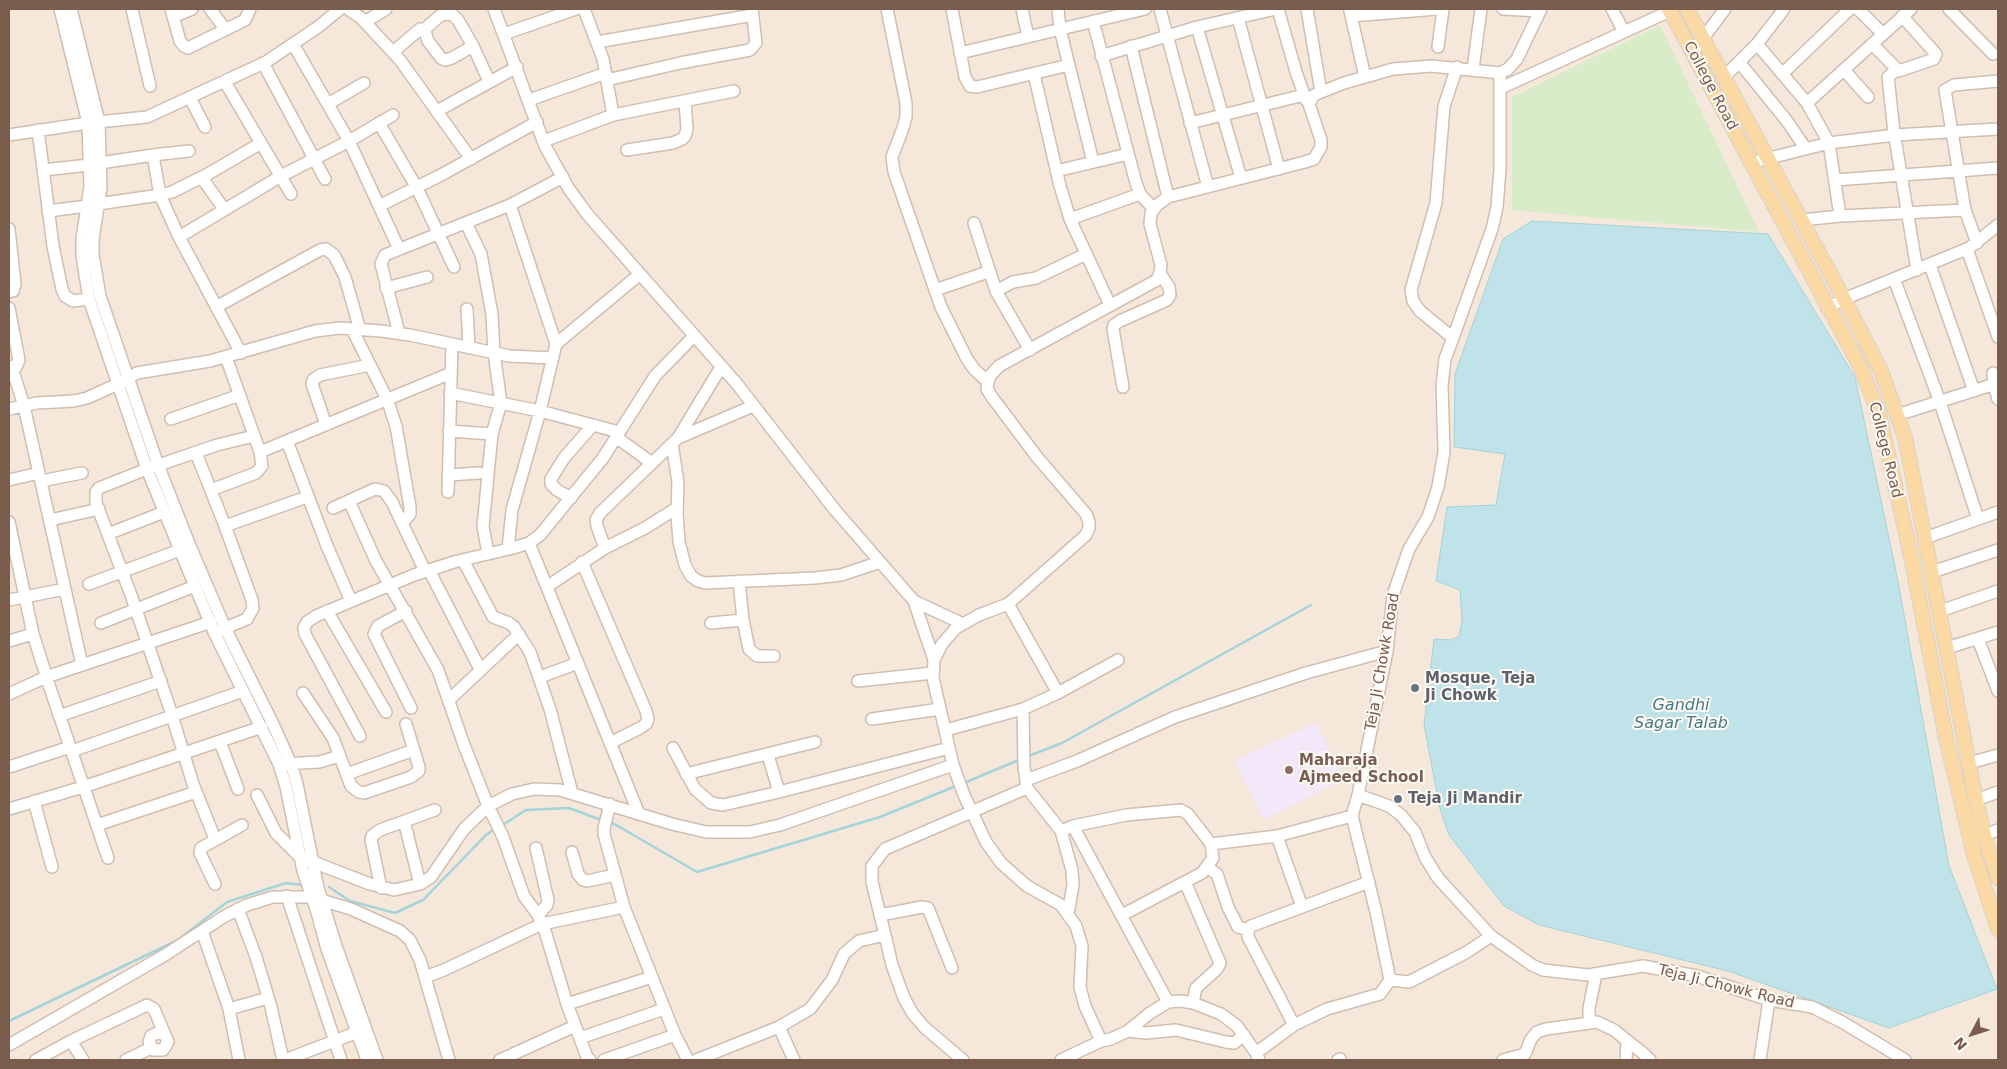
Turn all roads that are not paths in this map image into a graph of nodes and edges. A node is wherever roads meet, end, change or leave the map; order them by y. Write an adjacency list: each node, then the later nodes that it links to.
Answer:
1 (60, 9): 98 (street)
2 (71, 9): 98 (street)
3 (132, 9): 81 (street)
4 (192, 9): 36 (street)
5 (210, 9): 44 (street)
6 (250, 9): 44 (street)
7 (340, 9): 52 (street)
8 (348, 9): 39 (street)
9 (386, 9): 39 (street)
10 (494, 9): 46 (street)
11 (576, 9): 46 (street)
12 (584, 9): 51 (street)
13 (887, 9): 170 (street)
14 (952, 9): 59 (street)
15 (1022, 9): 49 (street)
16 (1058, 9): 43 (street)
17 (1145, 9): 40 (street)
18 (1160, 9): 48 (street)
19 (1277, 9): 38 (street); 88 (street)
20 (1307, 9): 84 (street)
21 (1437, 9): 37 (street)
22 (1444, 9): 57 (street)
23 (1481, 9): 68 (street)
24 (1503, 9): 32 (street)
25 (1612, 9): 45 (street)
26 (1687, 9): 50 (main road, College Road)
27 (1725, 9): 50 (street)
28 (1784, 9): 53 (street)
29 (1850, 9): 72 (street)
30 (1858, 9): 47 (street)
31 (1949, 9): 61 (street)
32 (1540, 10): 71 (street)
33 (1670, 10): 45 (street); 60 (main road, College Road)
34 (753, 12): 51 (street); 74 (street)
35 (1906, 12): 47 (street); 70 (street)
36 (172, 13): 44 (street)
37 (1351, 13): 75 (street)
38 (1238, 18): 41 (street); 92 (street)
39 (365, 22): 58 (street)
40 (1093, 22): 43 (street); 62 (street)
41 (1197, 27): 48 (street); 96 (street)
42 (420, 29): 58 (street)
43 (1060, 29): 49 (street); 65 (street)
44 (226, 30)
45 (1624, 32): 82 (street)
46 (504, 34): 66 (street)
47 (1883, 34): 54 (street)
48 (1167, 36): 56 (street); 100 (street)
49 (1028, 37): 59 (street)
50 (1702, 38): 60 (street); 76 (main road, College Road)
51 (597, 42): 74 (street)
52 (293, 44): 64 (street); 91 (street)
53 (1757, 44): 63 (street); 72 (street)
54 (1872, 44): 69 (street); 70 (street)
55 (473, 46): 77 (street)
56 (1132, 46): 62 (street); 139 (street)
57 (1438, 47)
58 (393, 52): 93 (street)
59 (960, 53): 73 (street)
60 (1692, 53): 120 (main road, College Road)
61 (1993, 54)
62 (1101, 56): 114 (street)
63 (1739, 62): 76 (street); 111 (street)
64 (263, 63): 79 (street); 118 (street)
65 (1069, 65): 73 (street); 119 (street)
66 (517, 67): 77 (street); 87 (street)
67 (1457, 67): 68 (street); 75 (street); 184 (street)
68 (1473, 70): 71 (street)
69 (1844, 70): 85 (street); 90 (street)
70 (1900, 71): 106 (street)
71 (1500, 73): 82 (street, Teja Ji Chowk Road)
72 (1783, 73): 90 (street)
73 (1034, 74): 126 (street)
74 (606, 76): 87 (street); 95 (street)
75 (1366, 77): 84 (street)
76 (1724, 77): 116 (main road, College Road)
77 (489, 81): 93 (street)
78 (1998, 81): 104 (street)
79 (225, 82): 86 (street); 109 (street)
80 (364, 83): 91 (street)
81 (150, 86)
82 (1501, 88): 184 (street, Teja Ji Chowk Road)
83 (734, 90): 89 (street)
84 (1321, 92): 88 (street)
85 (1868, 97)
86 (190, 98): 98 (street); 101 (street)
87 (529, 100): 97 (street)
88 (1306, 100): 92 (street); 123 (street)
89 (685, 101): 95 (street); 112 (street)
90 (1807, 103): 110 (street)
91 (328, 104): 107 (street)
92 (1262, 105): 96 (street); 123 (street)
93 (437, 111): 117 (street)
94 (393, 115): 99 (street)
95 (613, 115): 108 (street)
96 (1222, 115): 100 (street); 131 (street)
97 (537, 122): 108 (street); 117 (street)
98 (93, 123): 103 (street); 121 (street)
99 (379, 123): 107 (street); 135 (street)
100 (1190, 123): 134 (street)
101 (205, 127)
102 (1998, 128): 104 (street)
103 (38, 130): 105 (street); 124 (street)
104 (1951, 132): 106 (street); 125 (street)
105 (9, 135)
106 (1895, 135): 110 (street); 127 (street)
107 (349, 141): 118 (street); 142 (street)
108 (544, 141): 129 (street)
109 (261, 143): 128 (street); 130 (street)
110 (1829, 143): 111 (street); 133 (street)
111 (1806, 149): 116 (street)
112 (627, 150)
113 (189, 151): 115 (street)
114 (1128, 154): 119 (street); 137 (street)
115 (153, 155): 121 (street); 138 (street)
116 (1769, 158): 120 (street); 150 (main road, College Road)
117 (471, 159): 135 (street)
118 (314, 160): 128 (street); 132 (street)
119 (1093, 162): 126 (street)
120 (1750, 163): 178 (main road, College Road)
121 (94, 164): 124 (street); 140 (street)
122 (1998, 168): 125 (street)
123 (1279, 169): 131 (street)
124 (43, 170): 146 (street)
125 (1959, 170): 127 (street); 145 (street)
126 (1056, 171): 149 (street)
127 (1901, 174): 133 (street); 147 (street)
128 (281, 176): 136 (street); 143 (street)
129 (563, 177): 141 (street); 166 (street)
130 (202, 178): 138 (street); 143 (street)
131 (1241, 178): 134 (street)
132 (325, 179)
133 (1836, 180): 148 (street)
134 (1208, 187): 139 (street)
135 (417, 188): 142 (street); 155 (street)
136 (291, 194)
137 (1140, 194): 144 (street); 149 (street)
138 (160, 195): 140 (street); 156 (street)
139 (1168, 197): 144 (street)
140 (92, 205): 146 (street); 173 (street); 198 (street)
141 (510, 205): 151 (street); 186 (street)
142 (379, 206): 158 (street)
143 (224, 209): 156 (street)
144 (1154, 209): 165 (street)
145 (1964, 210): 147 (street); 157 (street)
146 (48, 211): 173 (street)
147 (1907, 213): 148 (street); 163 (street)
148 (1840, 216): 150 (street)
149 (1070, 218): 160 (street)
150 (1802, 220): 174 (main road, College Road)
151 (466, 223): 155 (street); 190 (street)
152 (974, 223): 164 (street)
153 (1998, 225): 157 (street)
154 (9, 229): 172 (street)
155 (438, 234): 158 (street); 162 (street)
156 (179, 237): 176 (street)
157 (1977, 243): 159 (street)
158 (399, 249): 169 (street)
159 (1967, 249): 161 (street); 183 (street)
160 (1086, 254): 171 (street); 175 (street)
161 (1930, 265): 163 (street); 201 (street)
162 (454, 267)
163 (1917, 270): 174 (street)
164 (988, 272): 170 (street); 171 (street)
165 (1160, 273): 175 (street); 200 (street)
166 (640, 274): 182 (street); 186 (street)
167 (427, 277): 169 (street)
168 (1896, 284): 206 (street)
169 (386, 288): 181 (street)
170 (935, 290): 199 (street)
171 (996, 291): 188 (street)
172 (9, 292)
173 (89, 299): 198 (street)
174 (1844, 299): 178 (street); 212 (main road, College Road)
175 (1110, 305): 188 (street)
176 (216, 306): 180 (street); 189 (street)
177 (9, 308): 195 (street)
178 (1827, 308): 386 (main road, College Road)
179 (467, 309): 187 (street)
180 (356, 330): 181 (street); 189 (street); 193 (street)
181 (398, 333): 185 (street)
182 (694, 336): 194 (street); 218 (street)
183 (1998, 337)
184 (1453, 338): 288 (street, Teja Ji Chowk Road)
185 (452, 344): 187 (street); 196 (street)
186 (556, 344): 192 (street)
187 (469, 348): 190 (street)
188 (1030, 350): 199 (street)
189 (241, 353): 191 (street)
190 (494, 353): 192 (street); 207 (street)
191 (226, 357): 198 (street); 203 (street)
192 (553, 358): 211 (street)
193 (370, 366): 204 (street); 214 (street)
194 (721, 367): 209 (street); 221 (street)
195 (11, 368): 208 (street)
196 (451, 373): 202 (street); 204 (street)
197 (1995, 380): 201 (street); 205 (street)
198 (123, 381): 208 (street); 225 (street)
199 (988, 382): 271 (street)
200 (1123, 387)
201 (1974, 391): 206 (street)
202 (450, 393): 207 (street); 216 (street)
203 (240, 396): 213 (street); 219 (street)
204 (387, 399): 214 (street); 244 (street)
205 (1998, 399)
206 (1940, 402): 212 (street); 241 (street)
207 (501, 404): 211 (street); 217 (street)
208 (24, 406): 210 (street); 229 (street)
209 (754, 406): 221 (street); 256 (street)
210 (9, 409)
211 (540, 411): 215 (street); 250 (street)
212 (1897, 415): 247 (main road, College Road)
213 (171, 418)
214 (326, 425): 220 (street)
215 (593, 425): 218 (street); 234 (street)
216 (449, 432): 217 (street); 228 (street)
217 (492, 434): 253 (street)
218 (617, 434): 224 (street); 234 (street)
219 (254, 436): 222 (street); 223 (street)
220 (287, 441): 223 (street); 233 (street)
221 (675, 441): 224 (street); 237 (street)
222 (196, 452): 225 (street); 231 (street)
223 (260, 452): 231 (street)
224 (652, 463): 249 (street)
225 (152, 467): 238 (street); 239 (street); 280 (street)
226 (82, 473): 229 (street)
227 (479, 473): 228 (street)
228 (448, 475): 232 (street)
229 (40, 477): 230 (street); 242 (street)
230 (9, 480)
231 (211, 490): 245 (street)
232 (448, 492)
233 (307, 497): 245 (street); 269 (street)
234 (570, 498): 248 (street)
235 (349, 501): 236 (street); 244 (street); 262 (street)
236 (333, 508)
237 (677, 508): 249 (street); 260 (street)
238 (99, 509): 242 (street); 246 (street)
239 (164, 512): 246 (street); 251 (street)
240 (1998, 512): 241 (street)
241 (1978, 519): 247 (street)
242 (50, 520): 265 (street)
243 (9, 522): 267 (street)
244 (402, 523): 258 (street)
245 (225, 526): 280 (street)
246 (108, 534): 257 (street)
247 (1925, 538): 259 (main road, College Road)
248 (528, 542): 250 (street); 264 (street)
249 (606, 548): 255 (street)
250 (508, 549): 253 (street)
251 (180, 550): 257 (street); 263 (street)
252 (1998, 550): 259 (street)
253 (488, 554): 254 (street)
254 (463, 560): 258 (street); 283 (street)
255 (582, 562): 264 (street); 319 (street)
256 (880, 562): 260 (street); 270 (street)
257 (122, 570): 261 (street); 272 (street)
258 (427, 571): 262 (street); 294 (street)
259 (1932, 572): 275 (main road, College Road)
260 (739, 581): 276 (street)
261 (89, 584)
262 (390, 585): 269 (street); 274 (street)
263 (195, 586): 272 (street); 280 (street)
264 (548, 586): 292 (street)
265 (64, 589): 267 (street); 293 (street)
266 (1998, 591): 275 (street)
267 (25, 596): 268 (street); 282 (street)
268 (9, 600)
269 (351, 601): 273 (street)
270 (914, 601): 279 (street); 290 (street)
271 (1008, 604): 279 (street); 303 (street)
272 (136, 610): 277 (street); 286 (street)
273 (328, 611): 309 (street); 316 (street)
274 (406, 611): 305 (street); 306 (street)
275 (1940, 611): 287 (main road, College Road)
276 (743, 620): 278 (street); 289 (street)
277 (101, 623)
278 (711, 623)
279 (963, 624): 290 (street)
280 (217, 627): 286 (street); 300 (street); 329 (street)
281 (1998, 632): 284 (street)
282 (34, 634): 285 (street); 296 (street)
283 (519, 634): 294 (street); 297 (street)
284 (1978, 638): 287 (street); 301 (street)
285 (9, 641)
286 (148, 644): 293 (street); 299 (street)
287 (1947, 648): 328 (main road, College Road)
288 (1388, 651): 334 (street); 341 (street, Teja Ji Chowk Road)
289 (774, 656)
290 (934, 660): 295 (street)
291 (1118, 660): 303 (street)
292 (578, 663): 297 (street); 319 (street)
293 (82, 665): 296 (street)
294 (480, 669): 305 (street)
295 (933, 673): 298 (street); 307 (street)
296 (46, 677): 304 (street); 310 (street)
297 (540, 677): 340 (street)
298 (858, 681)
299 (161, 682): 310 (street); 311 (street)
300 (244, 691): 311 (street); 314 (street)
301 (1998, 691)
302 (302, 693): 327 (street)
303 (1058, 693): 308 (street)
304 (9, 694)
305 (449, 700): 346 (street)
306 (411, 708)
307 (940, 709): 312 (street); 315 (street)
308 (1023, 709): 315 (street); 334 (street)
309 (386, 712)
310 (59, 716): 322 (street)
311 (173, 717): 322 (street); 324 (street)
312 (872, 719)
313 (406, 724): 323 (street)
314 (262, 727): 317 (street); 329 (street)
315 (946, 730): 321 (street)
316 (360, 736)
317 (220, 742): 324 (street); 336 (street)
318 (815, 742): 325 (street)
319 (610, 743): 350 (street)
320 (673, 748): 333 (street)
321 (950, 748): 331 (street); 338 (street)
322 (71, 749): 330 (street); 335 (street)
323 (414, 750): 332 (street); 332 (street)
324 (184, 754): 335 (street); 337 (street)
325 (768, 755): 333 (street); 338 (street)
326 (1998, 755): 328 (street)
327 (340, 756): 329 (street); 332 (street)
328 (1969, 763): 343 (main road, College Road)
329 (285, 764): 365 (street); 368 (street)
330 (9, 767)
331 (954, 768): 349 (street); 350 (street)
332 (347, 774)
333 (686, 774): 338 (street)
334 (1026, 784): 349 (street); 357 (street)
335 (83, 787): 344 (street); 353 (street)
336 (238, 789)
337 (196, 792): 353 (street); 360 (street)
338 (778, 792)
339 (1998, 792): 343 (street)
340 (572, 793): 346 (street); 347 (street)
341 (1358, 795): 351 (street); 390 (street, Teja Ji Chowk Road)
342 (257, 796): 365 (street)
343 (1976, 800): 358 (main road, College Road)
344 (34, 801): 345 (street); 367 (street)
345 (9, 809)
346 (489, 809): 375 (street); 385 (street)
347 (609, 809): 350 (street); 370 (street)
348 (435, 810): 352 (street)
349 (970, 811): 382 (street); 383 (street)
350 (639, 814)
351 (1352, 816): 359 (street); 373 (street)
352 (404, 821): 375 (street); 376 (street)
353 (97, 825): 364 (street)
354 (242, 825): 360 (street)
355 (1073, 826): 357 (street); 361 (street); 384 (street)
356 (1998, 830): 358 (street)
357 (1061, 831): 382 (street)
358 (1984, 835): 366 (main road, College Road)
359 (1278, 836): 361 (street); 380 (street)
360 (215, 839): 374 (street)
361 (1211, 844): 369 (street)
362 (536, 848): 385 (street)
363 (572, 852): 370 (street)
364 (108, 858)
365 (300, 858): 368 (street)
366 (1996, 862): 371 (main road, College Road)
367 (52, 866)
368 (309, 867): 376 (street); 377 (street)
369 (1207, 867): 372 (street); 387 (street)
370 (615, 875): 379 (street)
371 (1998, 878)
372 (1185, 882): 384 (street); 399 (street)
373 (1369, 882): 380 (street); 395 (street)
374 (215, 884)
375 (420, 884): 376 (street)
376 (381, 888)
377 (315, 894): 378 (street); 393 (street); 407 (street)
378 (287, 896): 381 (street); 413 (street)
379 (624, 907): 385 (street); 394 (street)
380 (1302, 907): 387 (street)
381 (238, 909): 388 (street); 396 (street)
382 (1068, 914): 414 (street)
383 (880, 915): 389 (street); 391 (street)
384 (1122, 915): 398 (street)
385 (540, 919): 393 (street); 400 (street)
386 (1998, 929)
387 (1248, 930): 404 (street)
388 (202, 931): 402 (street); 416 (street)
389 (886, 935): 406 (street); 435 (street)
390 (1491, 936): 392 (street, Teja Ji Chowk Road); 395 (street)
391 (952, 968)
392 (1596, 974): 397 (street, Teja Ji Chowk Road); 403 (street)
393 (425, 977): 428 (street)
394 (652, 977): 400 (street); 401 (street)
395 (1390, 980): 404 (street)
396 (268, 998): 402 (street); 424 (street)
397 (1769, 1000): 440 (street); 441 (street, Teja Ji Chowk Road)
398 (1168, 1002): 399 (street); 408 (street)
399 (1193, 1003): 410 (street)
400 (567, 1004): 405 (street)
401 (664, 1008): 409 (street); 411 (street)
402 (229, 1009): 423 (street)
403 (1589, 1022): 415 (street); 437 (street)
404 (1294, 1025): 419 (street)
405 (576, 1026): 411 (street); 429 (street)
406 (780, 1027): 418 (street); 434 (street)
407 (362, 1030): 413 (street); 426 (street); 427 (street)
408 (1128, 1031): 410 (street); 414 (street)
409 (674, 1035): 417 (street); 432 (street)
410 (1244, 1035): 419 (street)
411 (580, 1038): 430 (street)
412 (71, 1041): 420 (street); 421 (street); 422 (street)
413 (335, 1041): 424 (street); 425 (street)
414 (1101, 1041): 436 (street)
415 (1627, 1042): 438 (street); 439 (street)
416 (9, 1045)
417 (636, 1055): 431 (street)
418 (728, 1055): 433 (street)
419 (1257, 1057)
420 (36, 1060)
421 (84, 1060)
422 (126, 1060)
423 (239, 1060)
424 (284, 1060)
425 (341, 1060)
426 (367, 1060)
427 (377, 1060)
428 (450, 1060)
429 (500, 1060)
430 (590, 1060)
431 (604, 1060)
432 (688, 1060)
433 (696, 1060)
434 (794, 1060)
435 (962, 1060)
436 (1060, 1060)
437 (1503, 1060)
438 (1626, 1060)
439 (1650, 1060)
440 (1760, 1060)
441 (1906, 1060)

